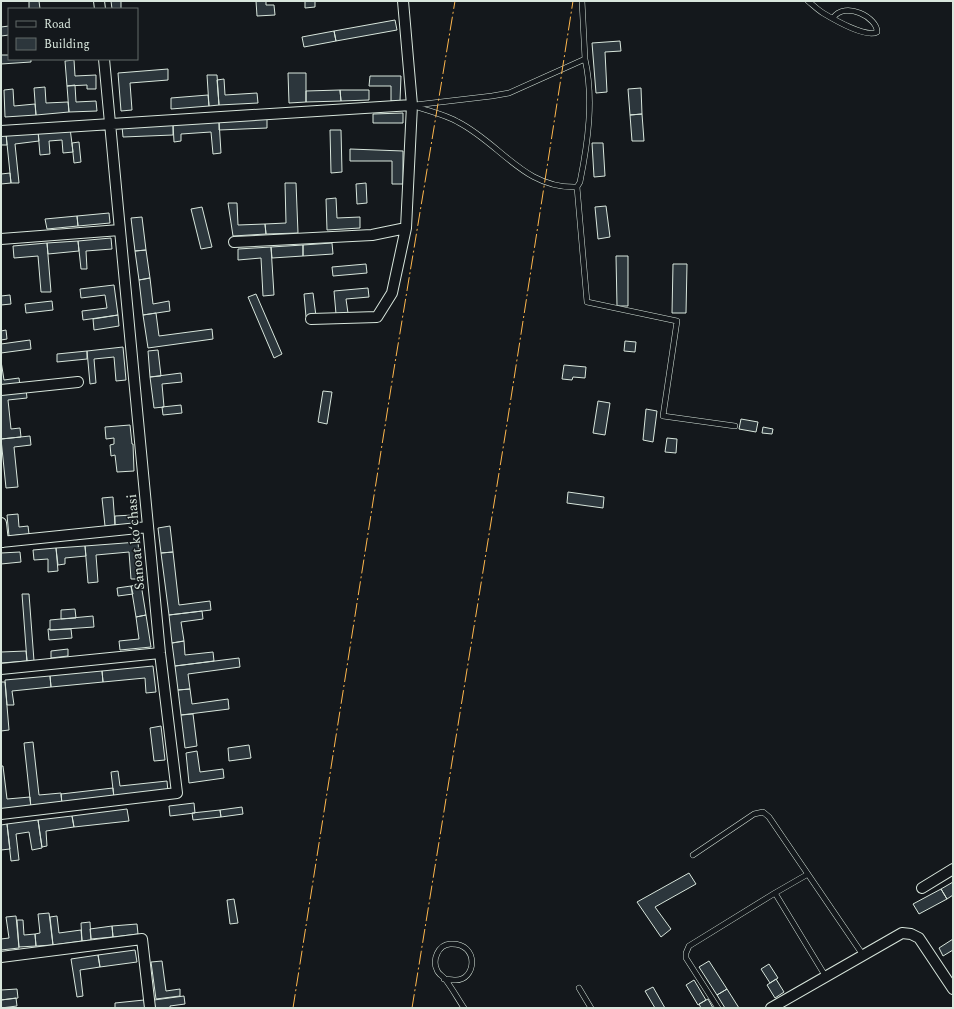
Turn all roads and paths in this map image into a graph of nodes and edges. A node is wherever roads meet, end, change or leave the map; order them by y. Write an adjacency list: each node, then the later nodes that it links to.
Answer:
1 (403, 1): 7 (street)
2 (582, 1): 5 (lane)
3 (808, 1): 4 (lane)
4 (833, 18): 4 (lane)
5 (585, 59): 7 (lane); 10 (lane)
6 (104, 60): 8 (street, Sanoat koʻchasi)
7 (412, 106): 8 (street); 10 (lane); 11 (street)
8 (110, 124): 9 (street); 12 (street, Sanoat koʻchasi)
9 (1, 131)
10 (577, 187): 18 (lane)
11 (406, 228): 14 (street); 15 (street)
12 (120, 230): 13 (street); 20 (street, Sanoat koʻchasi)
13 (1, 239)
14 (234, 242)
15 (312, 319)
16 (78, 382): 17 (street)
17 (1, 390)
18 (735, 426)
19 (1, 522): 21 (street)
20 (148, 527): 21 (street); 22 (street, Sanoat koʻchasi)
21 (2, 542)
22 (160, 653): 23 (street); 24 (street, Sanoat koʻchasi)
23 (1, 669)
24 (1, 814)
25 (693, 855): 27 (lane)
26 (953, 869): 28 (street)
27 (808, 874): 29 (lane); 30 (lane)
28 (922, 888)
29 (775, 893): 32 (lane); 39 (lane)
30 (863, 955): 32 (street); 35 (street)
31 (1, 957): 36 (street)
32 (826, 977): 40 (street)
33 (444, 978): 33 (lane); 37 (lane)
34 (579, 988): 38 (lane)
35 (953, 989)
36 (150, 1008)
37 (464, 1008)
38 (591, 1008)
39 (718, 1008)
40 (771, 1008)

